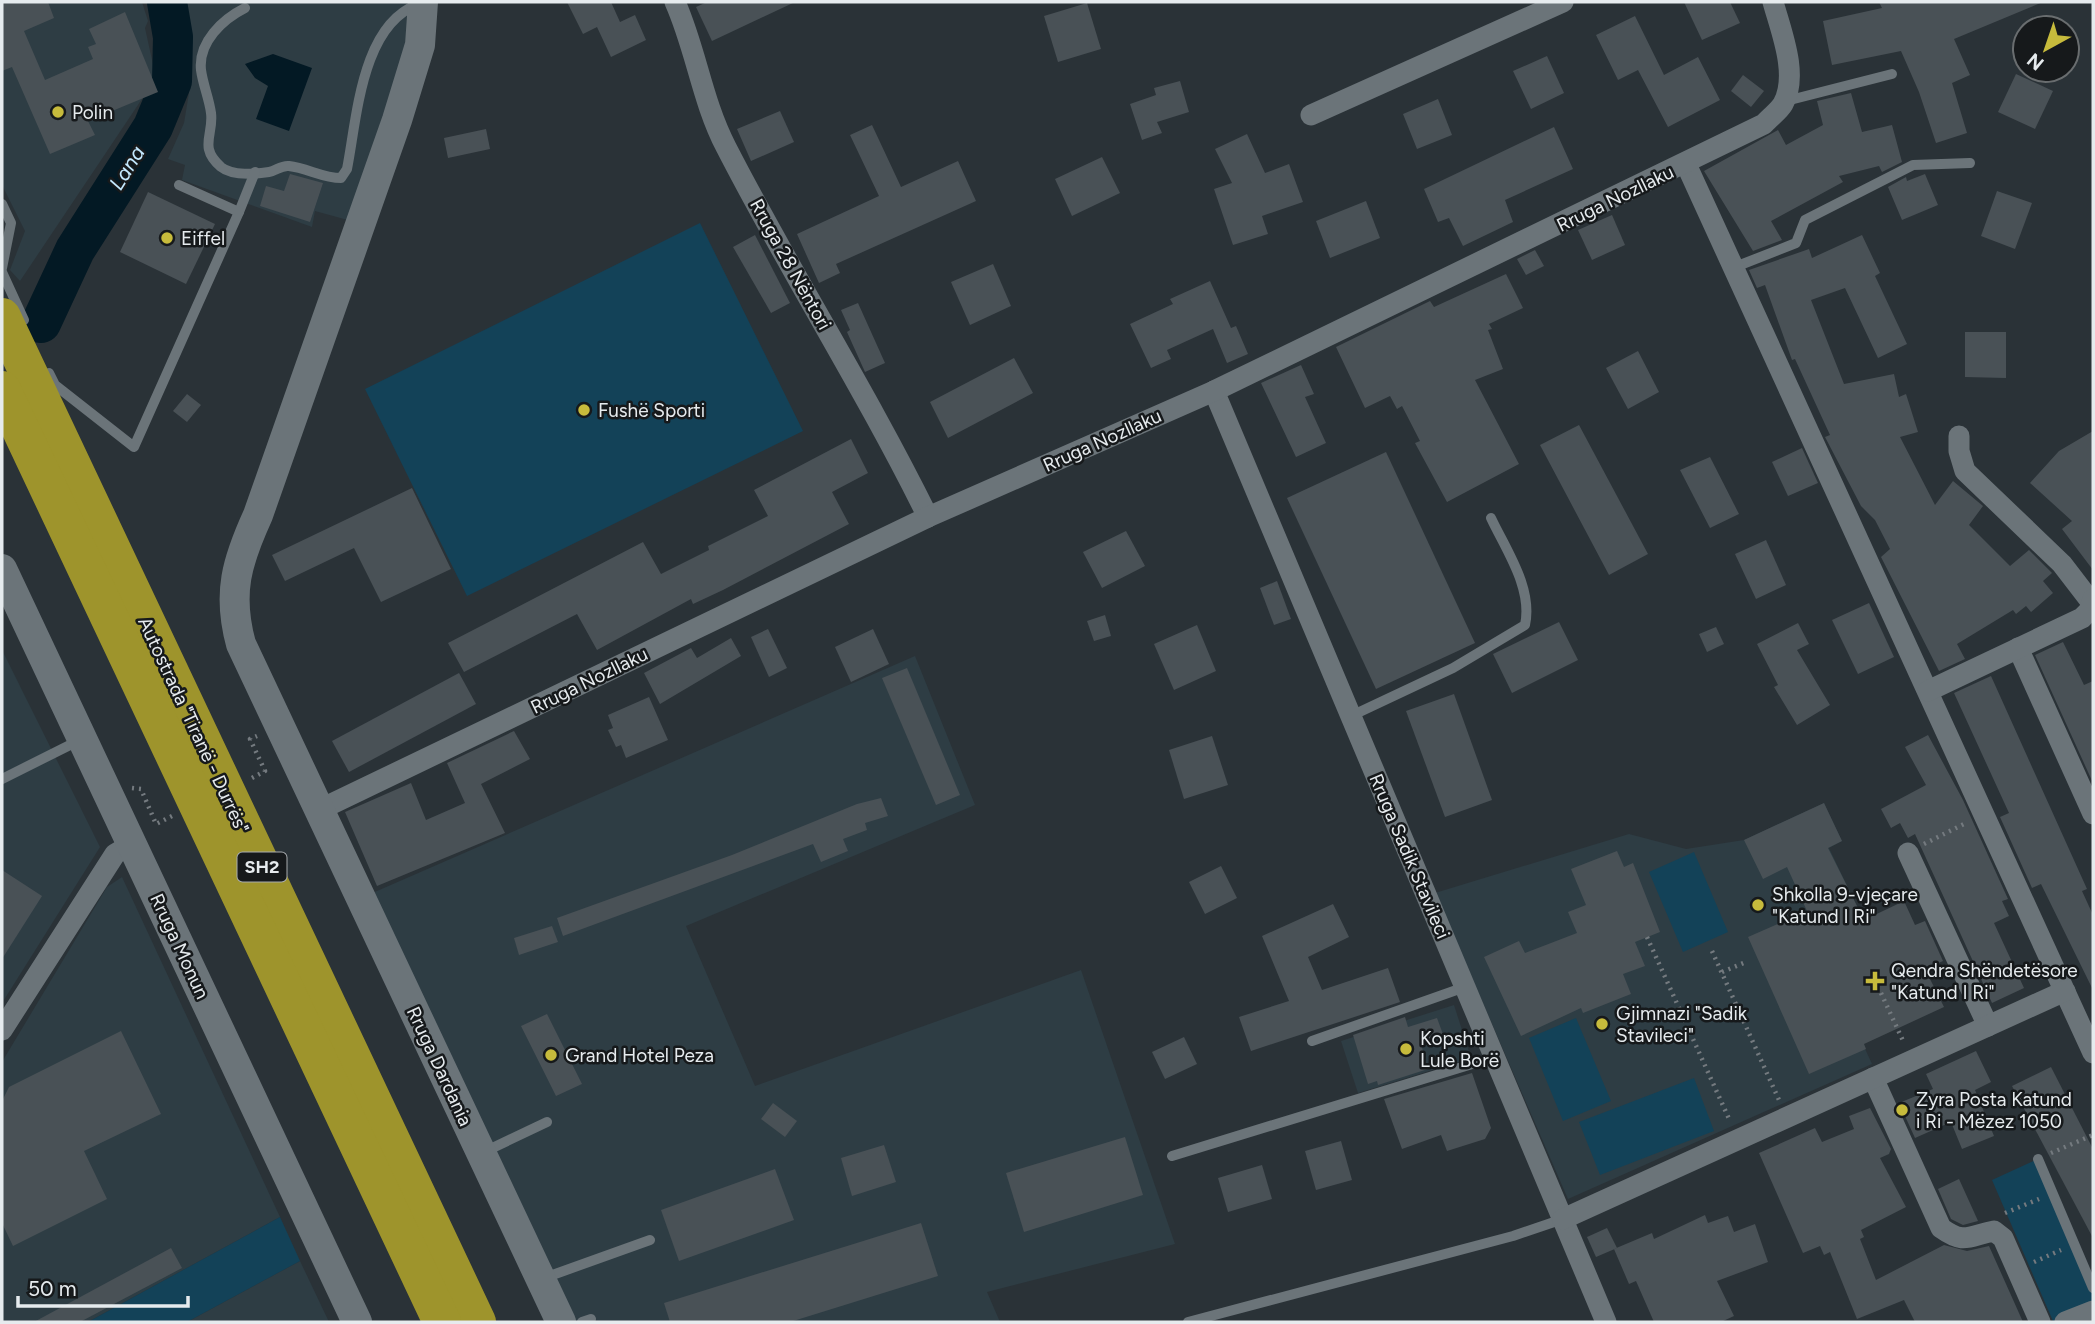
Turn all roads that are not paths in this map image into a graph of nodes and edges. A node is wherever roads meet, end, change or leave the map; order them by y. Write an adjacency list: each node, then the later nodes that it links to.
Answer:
1 (424, 2): 11 (lane); 31 (main road, Rruga Dardania)
2 (675, 2): 22 (street, Rruga 28 Nëntori)
3 (1563, 2): 8 (street)
4 (1773, 2): 7 (street)
5 (245, 8): 11 (lane)
6 (1892, 74): 7 (lane)
7 (1785, 101): 9 (street, Rruga Nozllaku)
8 (1311, 115)
9 (1686, 163): 15 (street); 20 (street, Rruga Nozllaku)
10 (1970, 163): 15 (lane)
11 (255, 172): 14 (lane)
12 (179, 185): 14 (lane)
13 (2, 204): 16 (lane)
14 (239, 212): 18 (lane)
15 (1735, 267): 27 (street)
16 (2, 270): 17 (lane)
17 (16, 326): 54 (highway, Autostrada "Tiranë - Durrës" / SH2)
18 (43, 360)
19 (2, 390): 53 (highway, Autostrada "Tiranë - Durrës" / SH2)
20 (1214, 391): 22 (street, Rruga Nozllaku); 28 (street, Rruga Sadik Stavileci)
21 (1959, 436): 25 (street)
22 (928, 517): 31 (street, Rruga Nozllaku)
23 (1491, 517): 28 (lane)
24 (2, 569): 29 (main road, Rruga Monun)
25 (2092, 608): 26 (street)
26 (2018, 648): 27 (street); 32 (street)
27 (1928, 691): 36 (street)
28 (1351, 716): 35 (street, Rruga Sadik Stavileci)
29 (83, 739): 30 (lane); 33 (main road, Rruga Monun)
30 (2, 779)
31 (319, 810): 44 (main road, Rruga Dardania)
32 (2093, 814)
33 (132, 844): 38 (street); 52 (main road, Rruga Monun)
34 (1908, 853): 37 (street)
35 (1465, 987): 39 (lane); 41 (street, Rruga Sadik Stavileci)
36 (2065, 991): 37 (street); 40 (street)
37 (1988, 1026): 42 (street)
38 (2, 1030)
39 (1312, 1041)
40 (2093, 1053)
41 (1495, 1057): 45 (lane); 47 (street, Rruga Sadik Stavileci)
42 (1872, 1078): 47 (street); 58 (street)
43 (547, 1122): 44 (lane)
44 (482, 1154): 49 (main road, Rruga Dardania)
45 (1172, 1156)
46 (2038, 1159): 50 (lane)
47 (1563, 1219): 56 (lane); 57 (street, Rruga Sadik Stavileci)
48 (650, 1240): 49 (lane)
49 (541, 1280): 55 (main road, Rruga Dardania)
50 (2093, 1288)
51 (2093, 1311): 59 (street)
52 (357, 1322)
53 (442, 1322)
54 (477, 1322)
55 (561, 1322)
56 (1188, 1322)
57 (1606, 1322)
58 (2040, 1322)
59 (2065, 1322)

